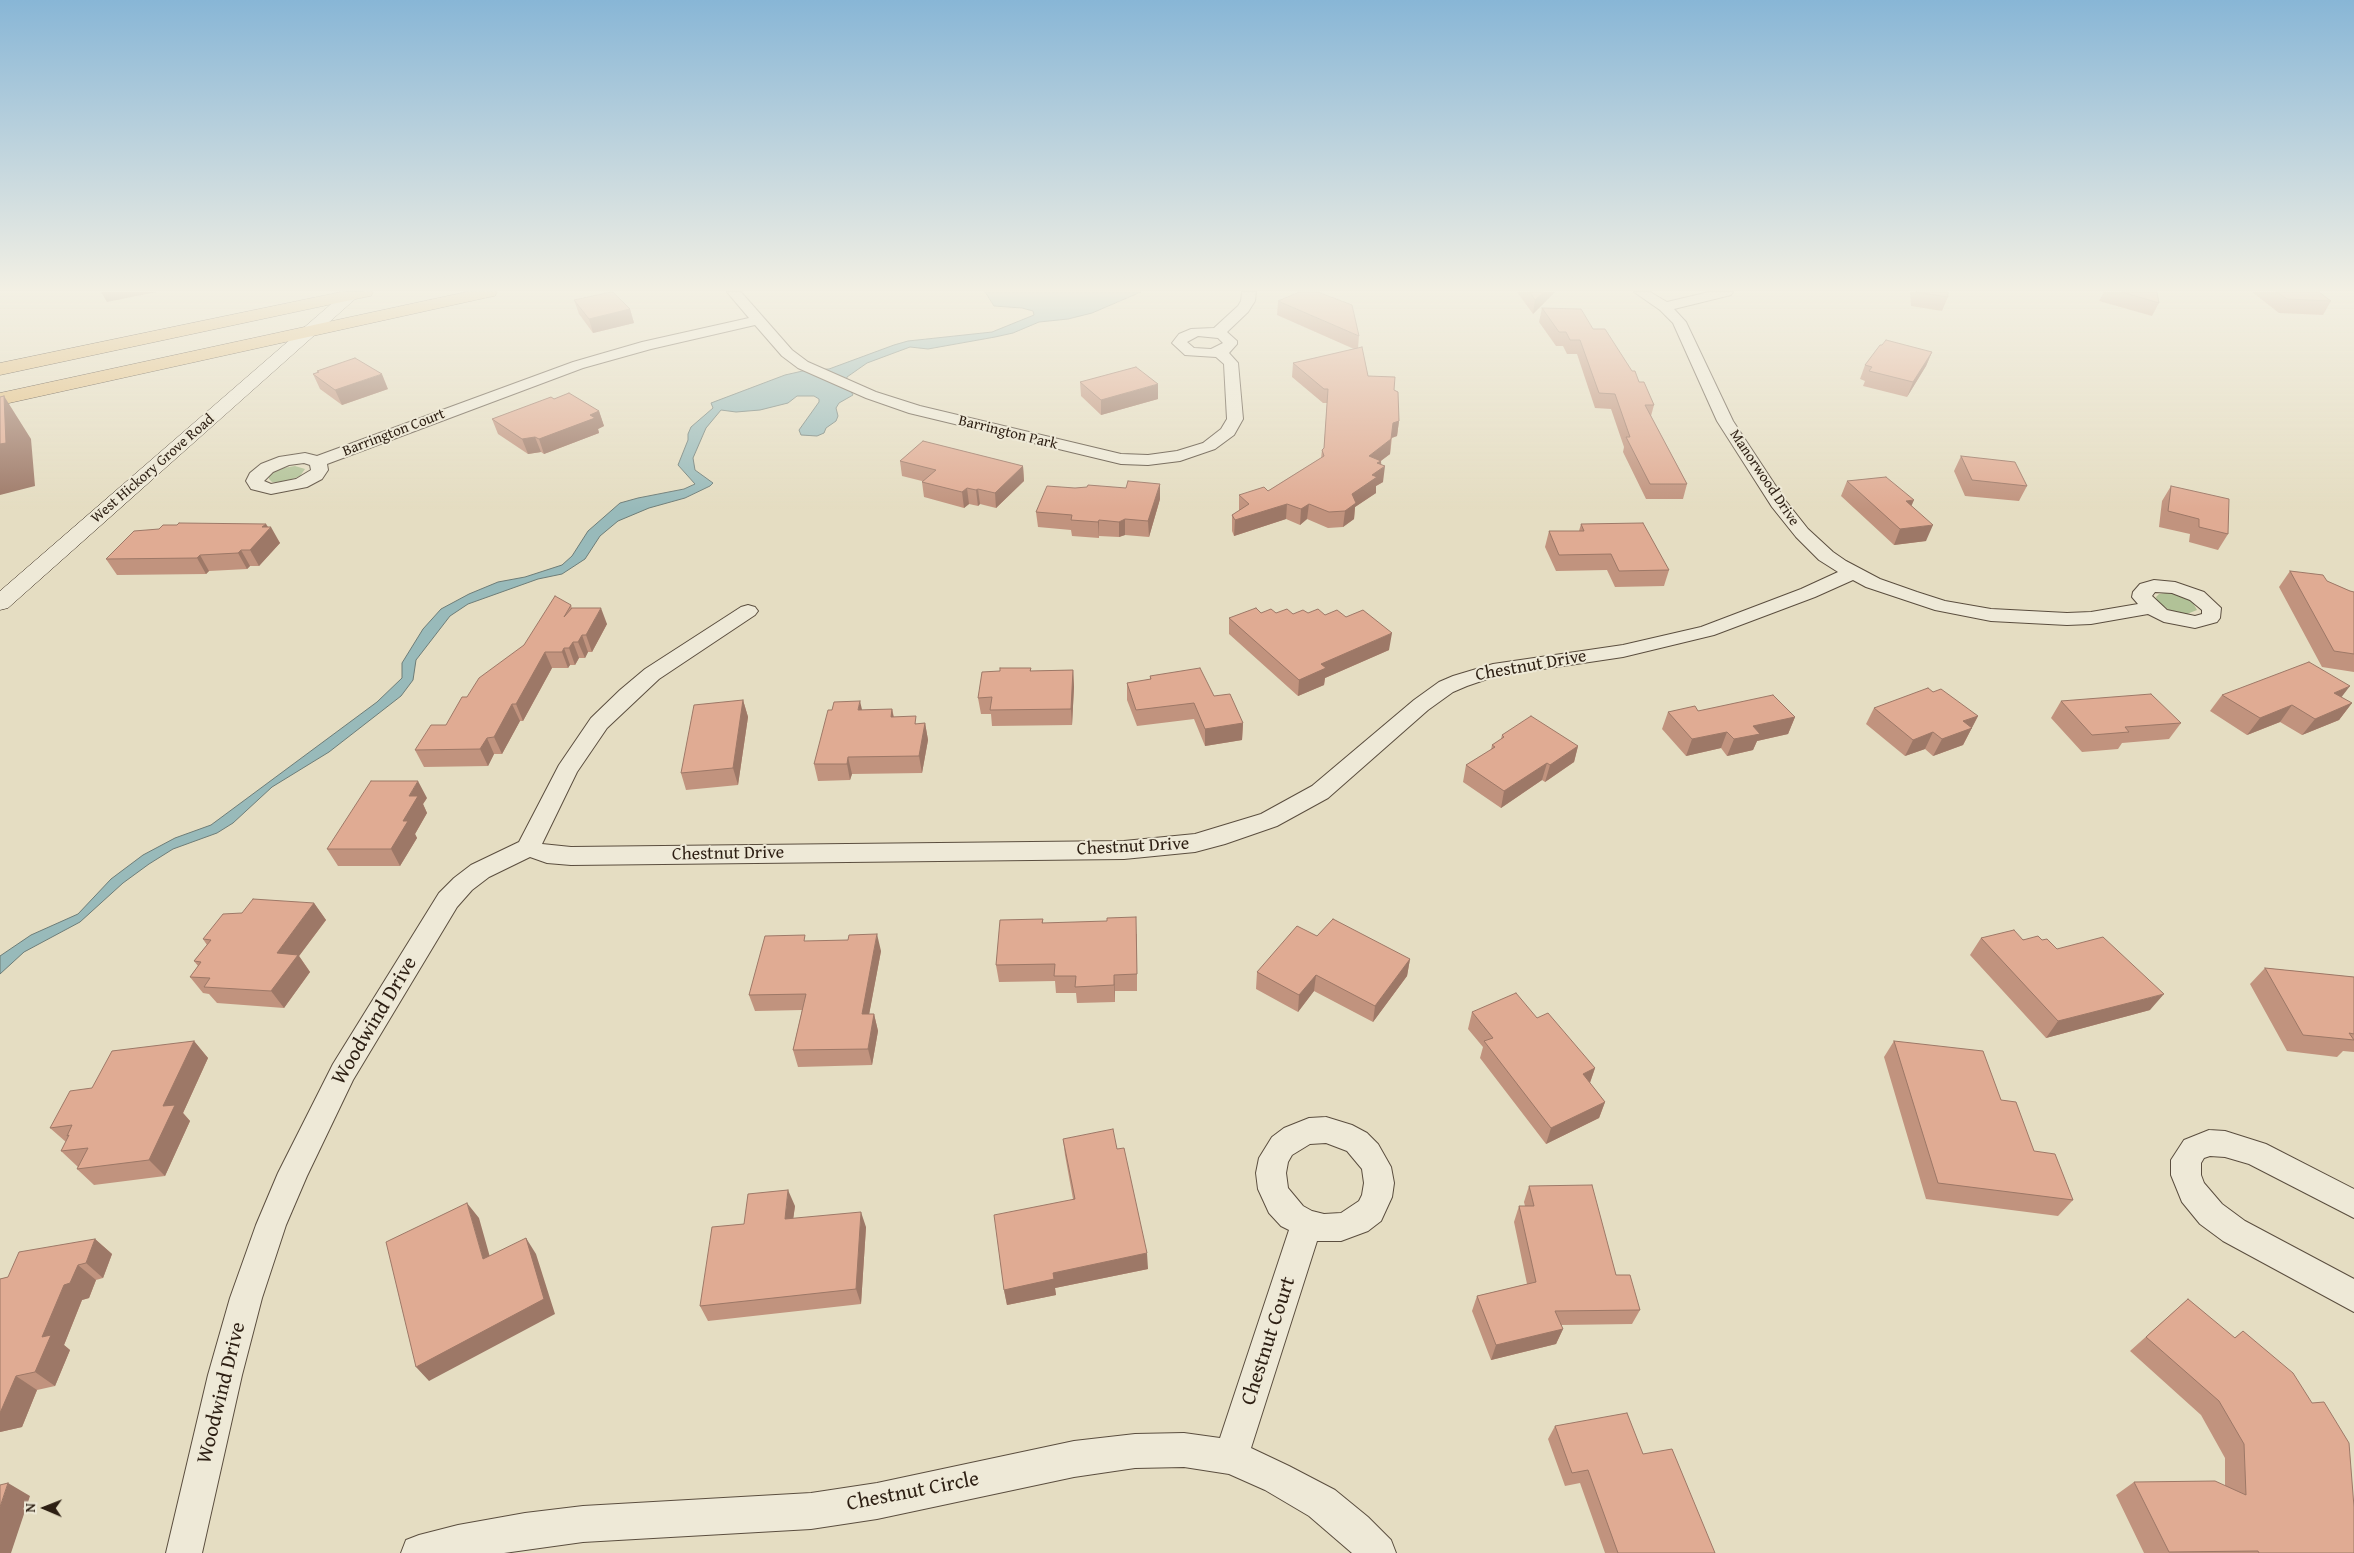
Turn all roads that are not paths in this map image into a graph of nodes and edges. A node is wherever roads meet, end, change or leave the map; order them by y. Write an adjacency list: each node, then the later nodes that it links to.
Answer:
1 (21, 364): 8 (main road)
2 (161, 364): 9 (main road)
3 (272, 364): 12 (street, West Hickory Grove Road)
4 (580, 364): 10 (street, Barrington Court)
5 (802, 364): 6 (street, Barrington Park)
6 (1231, 364)
7 (1699, 364): 11 (street, Manorwood Drive)
8 (0, 369)
9 (0, 400)
10 (318, 462)
11 (1852, 573): 13 (street, Manorwood Drive); 15 (street, Chestnut Drive)
12 (0, 603)
13 (2151, 608)
14 (748, 611): 15 (street)
15 (528, 848): 20 (street, Woodwind Drive)
16 (2354, 1204): 18 (street)
17 (1307, 1224): 19 (street, Chestnut Court)
18 (2354, 1296)
19 (1231, 1458): 21 (street, Chestnut Circle); 22 (street, Chestnut Circle)
20 (184, 1553)
21 (419, 1553)
22 (1378, 1553)

